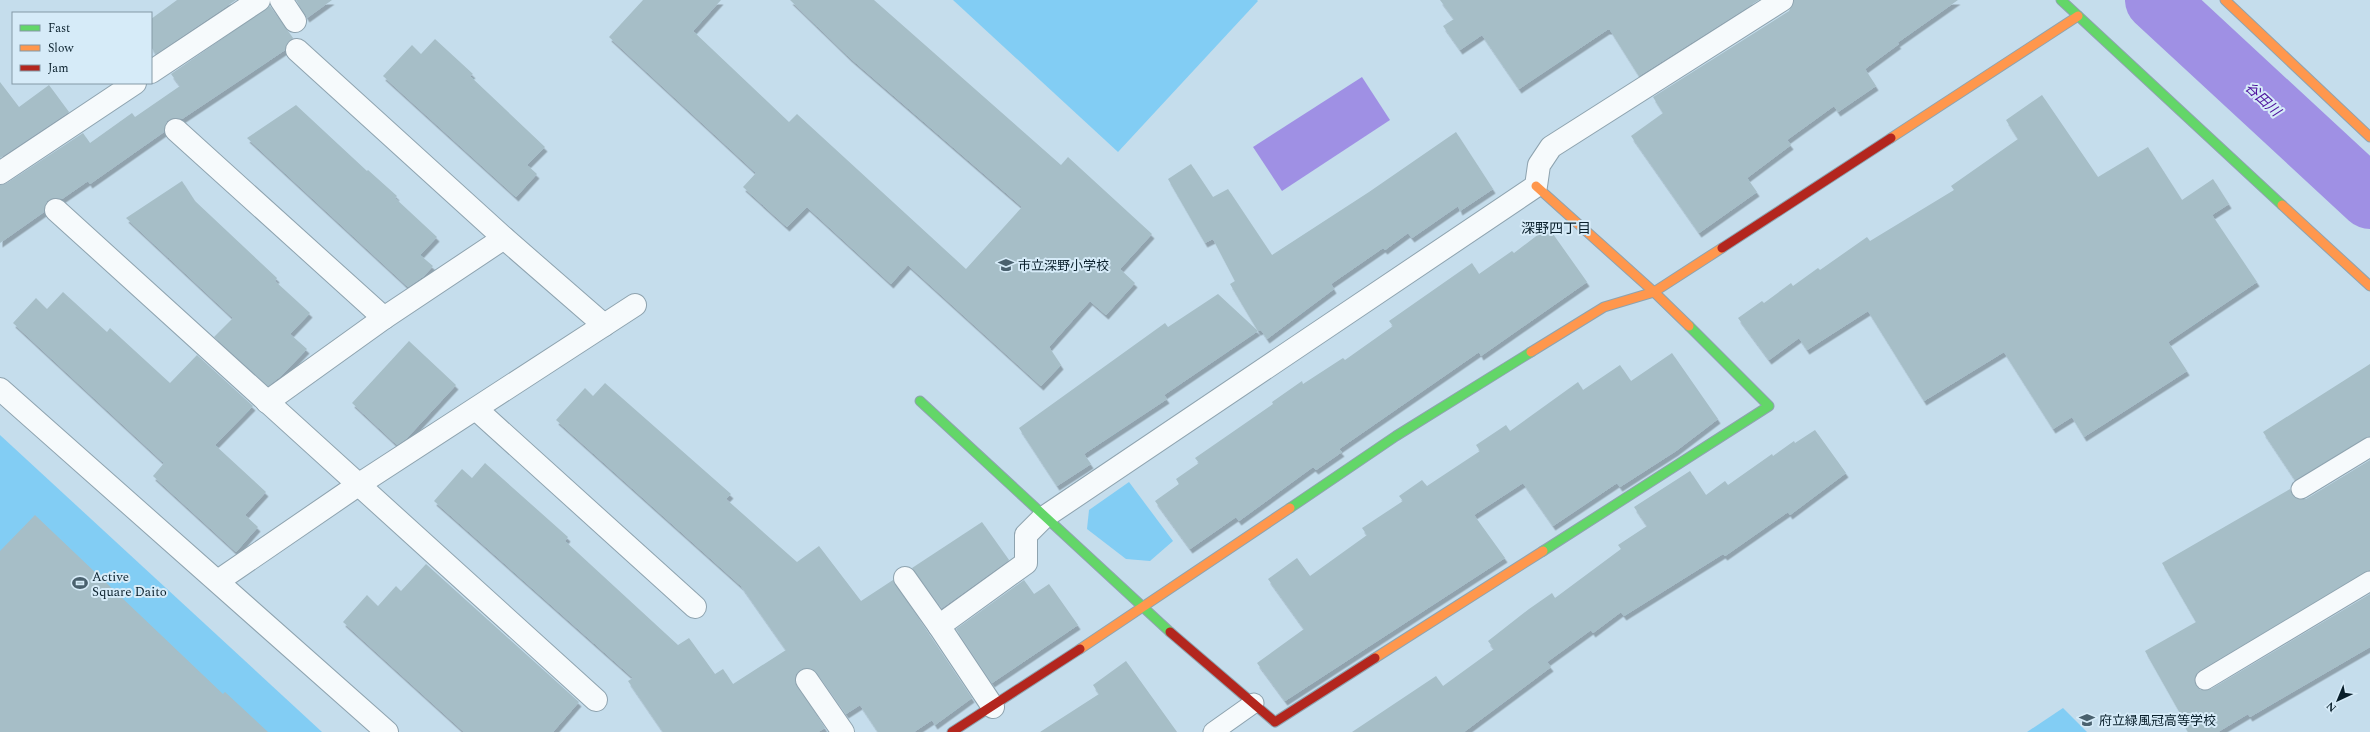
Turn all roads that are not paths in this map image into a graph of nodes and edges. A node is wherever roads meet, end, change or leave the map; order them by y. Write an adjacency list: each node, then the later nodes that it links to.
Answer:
1 (259, 0): 9 (street)
2 (280, 0): 7 (street)
3 (1782, 0): 14 (street)
4 (2061, 0): 6 (street)
5 (2225, 0): 12 (street)
6 (2078, 16): 17 (street); 18 (street)
7 (295, 21)
8 (297, 50): 16 (street)
9 (152, 71)
10 (134, 84): 13 (street)
11 (176, 130): 20 (street)
12 (2370, 137)
13 (0, 173)
14 (1536, 186): 18 (street); 29 (street)
15 (56, 210): 24 (street)
16 (504, 238): 20 (street); 21 (street)
17 (2370, 286)
18 (1654, 292): 34 (street); 39 (street)
19 (635, 305): 21 (street)
20 (384, 318): 24 (street)
21 (604, 325): 25 (street)
22 (0, 389): 31 (street)
23 (920, 401): 29 (street)
24 (268, 402): 27 (street)
25 (476, 409): 27 (street); 33 (street)
26 (2370, 447): 28 (lane)
27 (358, 485): 31 (street); 38 (street)
28 (2301, 489)
29 (1043, 518): 34 (street); 35 (street)
30 (905, 578): 35 (street)
31 (218, 581): 41 (street)
32 (2370, 581): 37 (lane)
33 (695, 607)
34 (1142, 608): 39 (street); 40 (street)
35 (939, 626): 40 (street)
36 (807, 680): 42 (street)
37 (2205, 680)
38 (596, 700)
39 (1254, 703): 44 (lane)
40 (992, 706): 43 (street)
41 (387, 732)
42 (843, 732)
43 (952, 732)
44 (1213, 732)

